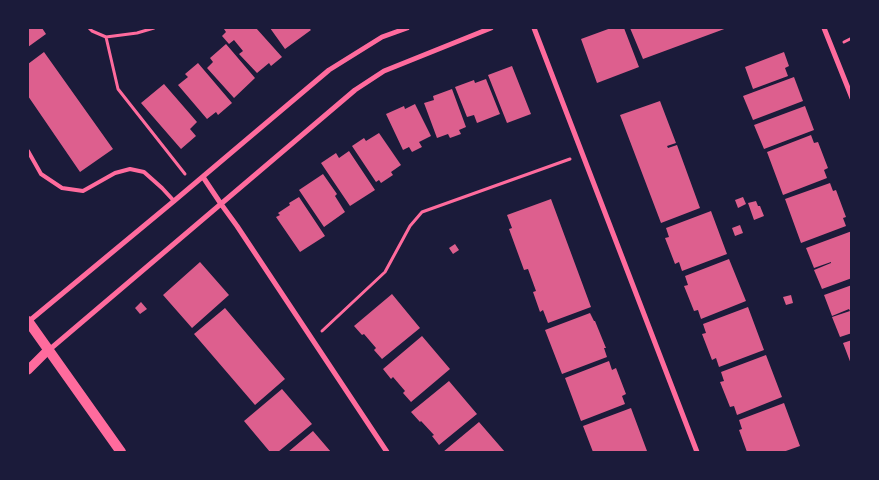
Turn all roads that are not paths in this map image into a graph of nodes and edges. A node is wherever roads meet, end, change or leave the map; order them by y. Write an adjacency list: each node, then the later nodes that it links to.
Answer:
1 (407, 28): 7 (street)
2 (491, 28): 9 (street)
3 (534, 28): 15 (street)
4 (824, 28): 5 (street)
5 (852, 98)
6 (28, 151): 8 (lane)
7 (203, 177): 8 (street); 9 (street)
8 (174, 201): 10 (street)
9 (221, 204): 11 (street); 14 (street)
10 (28, 322): 11 (main road)
11 (48, 350): 12 (street); 13 (main road)
12 (28, 370)
13 (121, 452)
14 (387, 452)
15 (697, 452)

